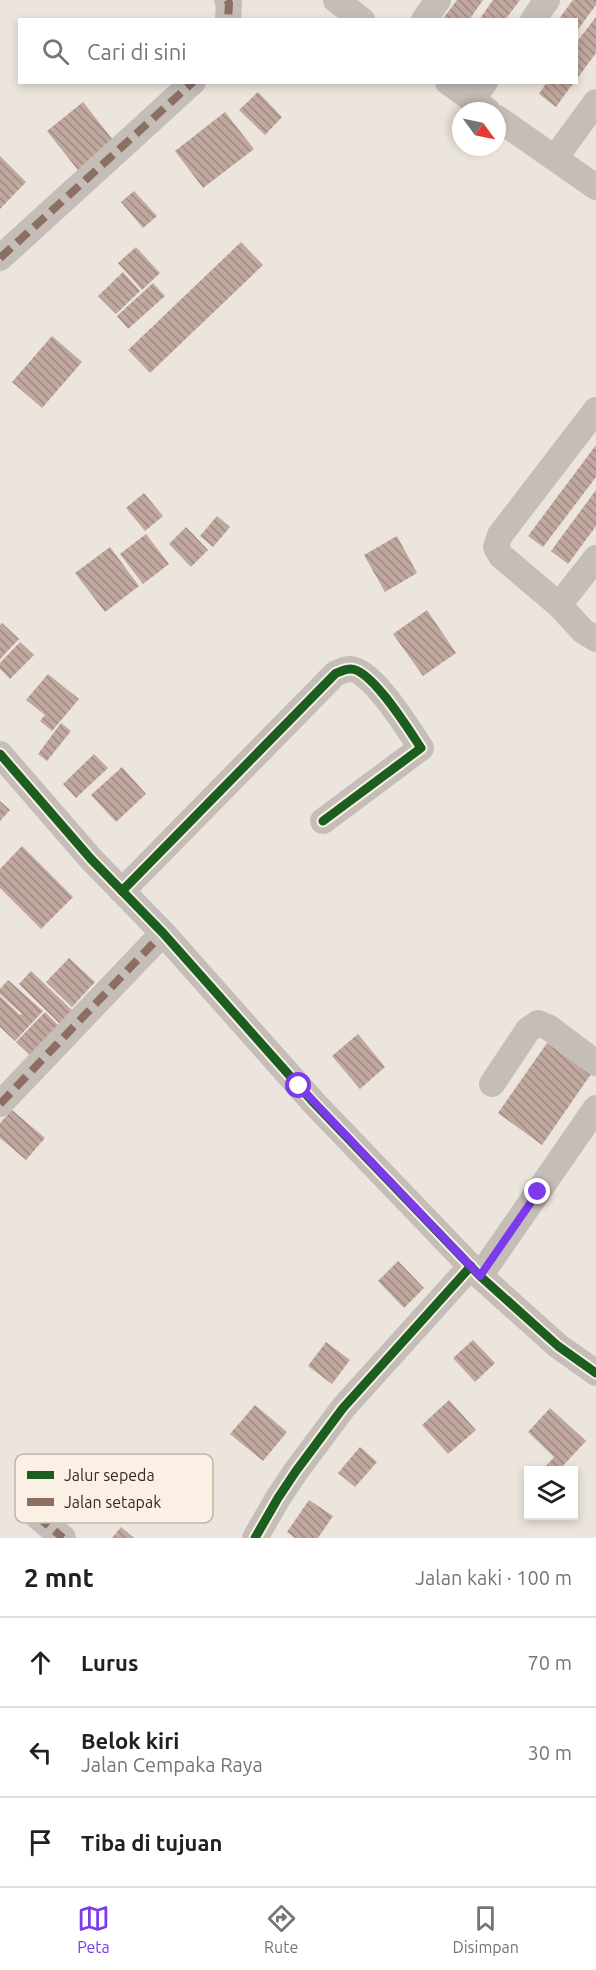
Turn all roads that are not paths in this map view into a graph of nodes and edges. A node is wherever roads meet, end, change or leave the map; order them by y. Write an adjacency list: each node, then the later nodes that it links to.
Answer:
1 (227, 0): 5 (street)
2 (336, 0): 6 (street)
3 (438, 0): 7 (street)
4 (548, 0): 8 (street)
5 (228, 18)
6 (359, 18)
7 (425, 18)
8 (534, 18)
9 (191, 84): 16 (street)
10 (452, 84): 11 (street)
11 (482, 98)
12 (596, 102): 14 (street)
13 (506, 124): 14 (street)
14 (555, 158): 15 (street)
15 (596, 188)
16 (0, 258)
17 (596, 410): 19 (street)
18 (596, 558): 19 (street)
19 (559, 605): 20 (street)
20 (592, 628)
21 (0, 754): 23 (street)
22 (323, 821): 23 (street)
23 (122, 891): 24 (street)
24 (163, 933): 27 (street); 29 (street)
25 (596, 1063): 26 (street)
26 (492, 1084)
27 (0, 1104)
28 (596, 1108): 29 (street)
29 (476, 1271): 30 (street); 33 (street)
30 (596, 1373)
31 (45, 1523): 32 (street)
32 (63, 1538)
33 (255, 1538)

